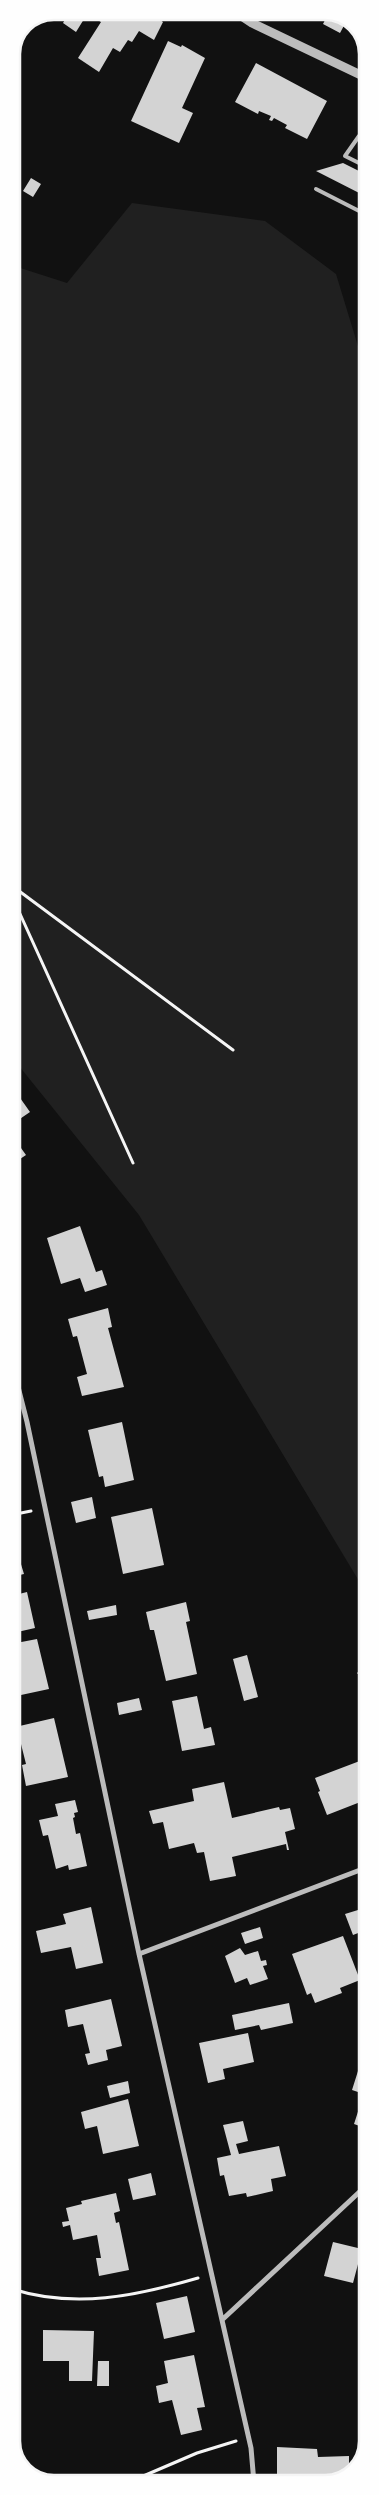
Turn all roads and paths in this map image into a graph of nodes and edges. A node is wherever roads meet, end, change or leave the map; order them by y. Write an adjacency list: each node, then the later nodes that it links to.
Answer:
1 (247, 20): 2 (street)
2 (359, 74)
3 (359, 136): 4 (lane)
4 (359, 163)
5 (316, 190): 6 (lane)
6 (359, 211)
7 (20, 892): 9 (path)
8 (20, 914): 10 (path)
9 (233, 1050)
10 (133, 1163)
11 (20, 1394): 12 (street)
12 (44, 1508): 13 (path); 15 (street)
13 (20, 1513)
14 (359, 1870): 15 (street)
15 (139, 1954): 17 (street)
16 (359, 2192): 19 (street)
17 (213, 2273): 18 (path); 19 (street)
18 (20, 2291)
19 (223, 2319): 20 (street)
20 (249, 2437): 21 (path); 22 (street)
21 (145, 2475)
22 (253, 2475)

